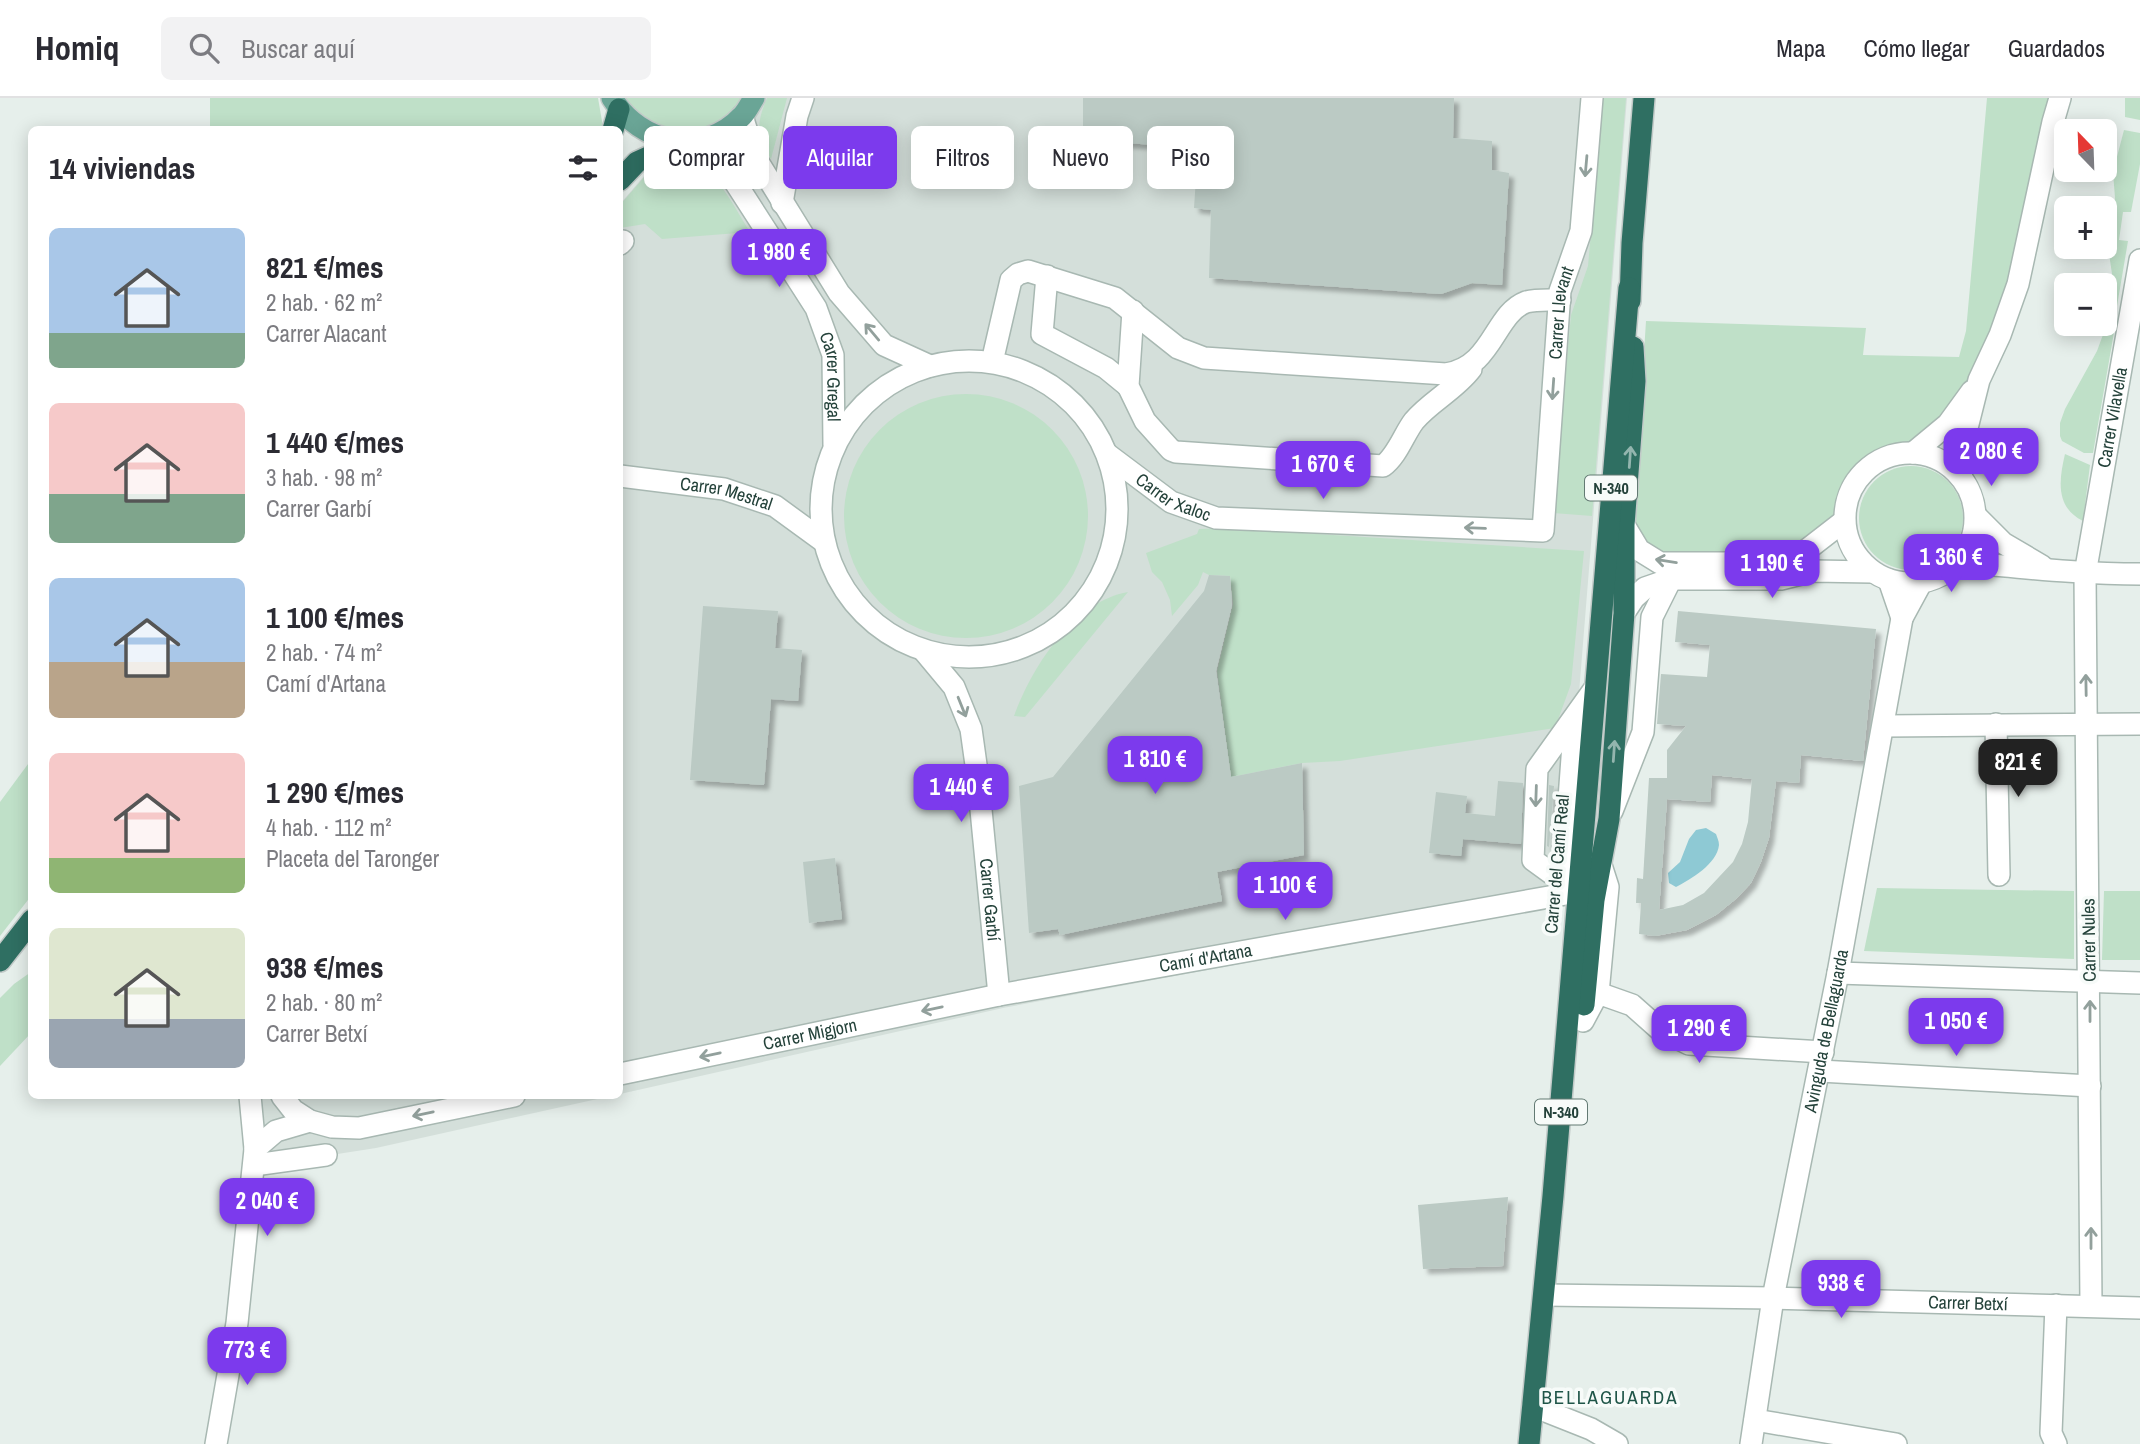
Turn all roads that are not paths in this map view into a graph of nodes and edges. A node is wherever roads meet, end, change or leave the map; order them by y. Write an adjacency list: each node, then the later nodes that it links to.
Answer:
1 (754, 98): 7 (main road)
2 (803, 98): 13 (street)
3 (1592, 98): 18 (street, Carrer Llevant, one-way to 18)
4 (1643, 98): 17 (highway, N-340)
5 (2060, 98): 23 (street)
6 (615, 112): 9 (main road)
7 (742, 116): 8 (main road); 13 (street)
8 (730, 126)
9 (644, 131)
10 (644, 159): 11 (highway)
11 (623, 177)
12 (739, 189): 25 (street, Carrer Gregal)
13 (782, 203): 22 (street, one-way to 13)
14 (2140, 260): 16 (street, Carrer Vilavella)
15 (1047, 276): 19 (street); 21 (street); 24 (street)
16 (2138, 284): 37 (street, Carrer Vilavella)
17 (1629, 288): 32 (highway, one-way to 17); 45 (highway, Carrer del Camí Real / N-340)
18 (1560, 300): 20 (street); 33 (street, Carrer Llevant, one-way to 33)
19 (1133, 311): 20 (street); 24 (street)
20 (1480, 356): 24 (street)
21 (992, 362): 22 (street); 27 (street)
22 (930, 366): 25 (street)
23 (1979, 380): 26 (street); 29 (street)
24 (1128, 386)
25 (835, 445): 34 (street)
26 (1913, 453): 29 (street); 31 (street)
27 (1107, 454): 33 (street, Carrer Xaloc, one-way to 27); 44 (street)
28 (623, 476): 34 (street, Carrer Mestral)
29 (1961, 477): 30 (street)
30 (1976, 516): 35 (street); 36 (street)
31 (1844, 521): 32 (street, one-way to 32); 39 (street)
32 (1624, 525): 42 (highway)
33 (1543, 531)
34 (823, 541): 44 (street)
35 (1958, 562): 36 (street); 41 (street)
36 (2046, 568): 37 (street)
37 (2085, 574): 38 (street); 48 (street, Carrer Nules, one-way to 37)
38 (2140, 574)
39 (1881, 576): 40 (street); 41 (street); 43 (street, Avinguda de Bellaguarda)
40 (1671, 579): 42 (street); 51 (street)
41 (1921, 583): 43 (street, Avinguda de Bellaguarda)
42 (1624, 613): 51 (highway, one-way to 42)
43 (1902, 618): 50 (street, Avinguda de Bellaguarda)
44 (924, 651): 61 (street, Carrer Garbí, one-way to 61)
45 (1595, 688): 46 (street); 54 (highway, Carrer del Camí Real / N-340)
46 (1576, 715): 54 (street); 54 (street, one-way to 54)
47 (1996, 724): 48 (street); 50 (street); 53 (street)
48 (2087, 724): 49 (street); 58 (street, Carrer Nules)
49 (2140, 724)
50 (1884, 726): 57 (street, Avinguda de Bellaguarda)
51 (1609, 819): 52 (highway)
52 (1601, 862): 60 (street); 62 (highway)
53 (1999, 875)
54 (1570, 887): 61 (street, Camí d'Artana); 72 (highway, Carrer del Camí Real / N-340)
55 (28, 925): 56 (highway)
56 (0, 961)
57 (1839, 973): 58 (street); 63 (street, Avinguda de Bellaguarda)
58 (2090, 982): 59 (street); 65 (street, Carrer Nules, one-way to 58)
59 (2140, 983)
60 (1598, 993): 62 (street); 63 (street)
61 (999, 995): 64 (street, Carrer Migjorn, one-way to 64)
62 (1583, 1021): 72 (highway)
63 (1822, 1062): 65 (street); 74 (street, Avinguda de Bellaguarda)
64 (623, 1073)
65 (2090, 1086): 76 (street, Carrer Nules, one-way to 65)
66 (250, 1099): 71 (street)
67 (284, 1099): 69 (street)
68 (499, 1099): 69 (street, one-way to 69)
69 (310, 1121): 71 (street)
70 (326, 1155): 71 (street)
71 (254, 1157): 80 (street)
72 (1553, 1196): 73 (highway, Carrer del Camí Real / N-340)
73 (1544, 1295): 74 (street, Carrer Betxí); 78 (highway, Carrer del Camí Real / N-340)
74 (1773, 1298): 75 (street, Carrer Betxí); 79 (street, Avinguda de Bellaguarda)
75 (2056, 1305): 76 (street, Carrer Betxí); 85 (street)
76 (2091, 1306): 77 (street, Carrer Betxí)
77 (2140, 1308)
78 (1532, 1406): 81 (highway, Carrer del Camí Real / N-340); 82 (street)
79 (1755, 1420): 83 (street, Avinguda de Bellaguarda); 84 (street)
80 (216, 1444)
81 (1529, 1444)
82 (1617, 1444)
83 (1751, 1444)
84 (1896, 1444)
85 (2056, 1444)

